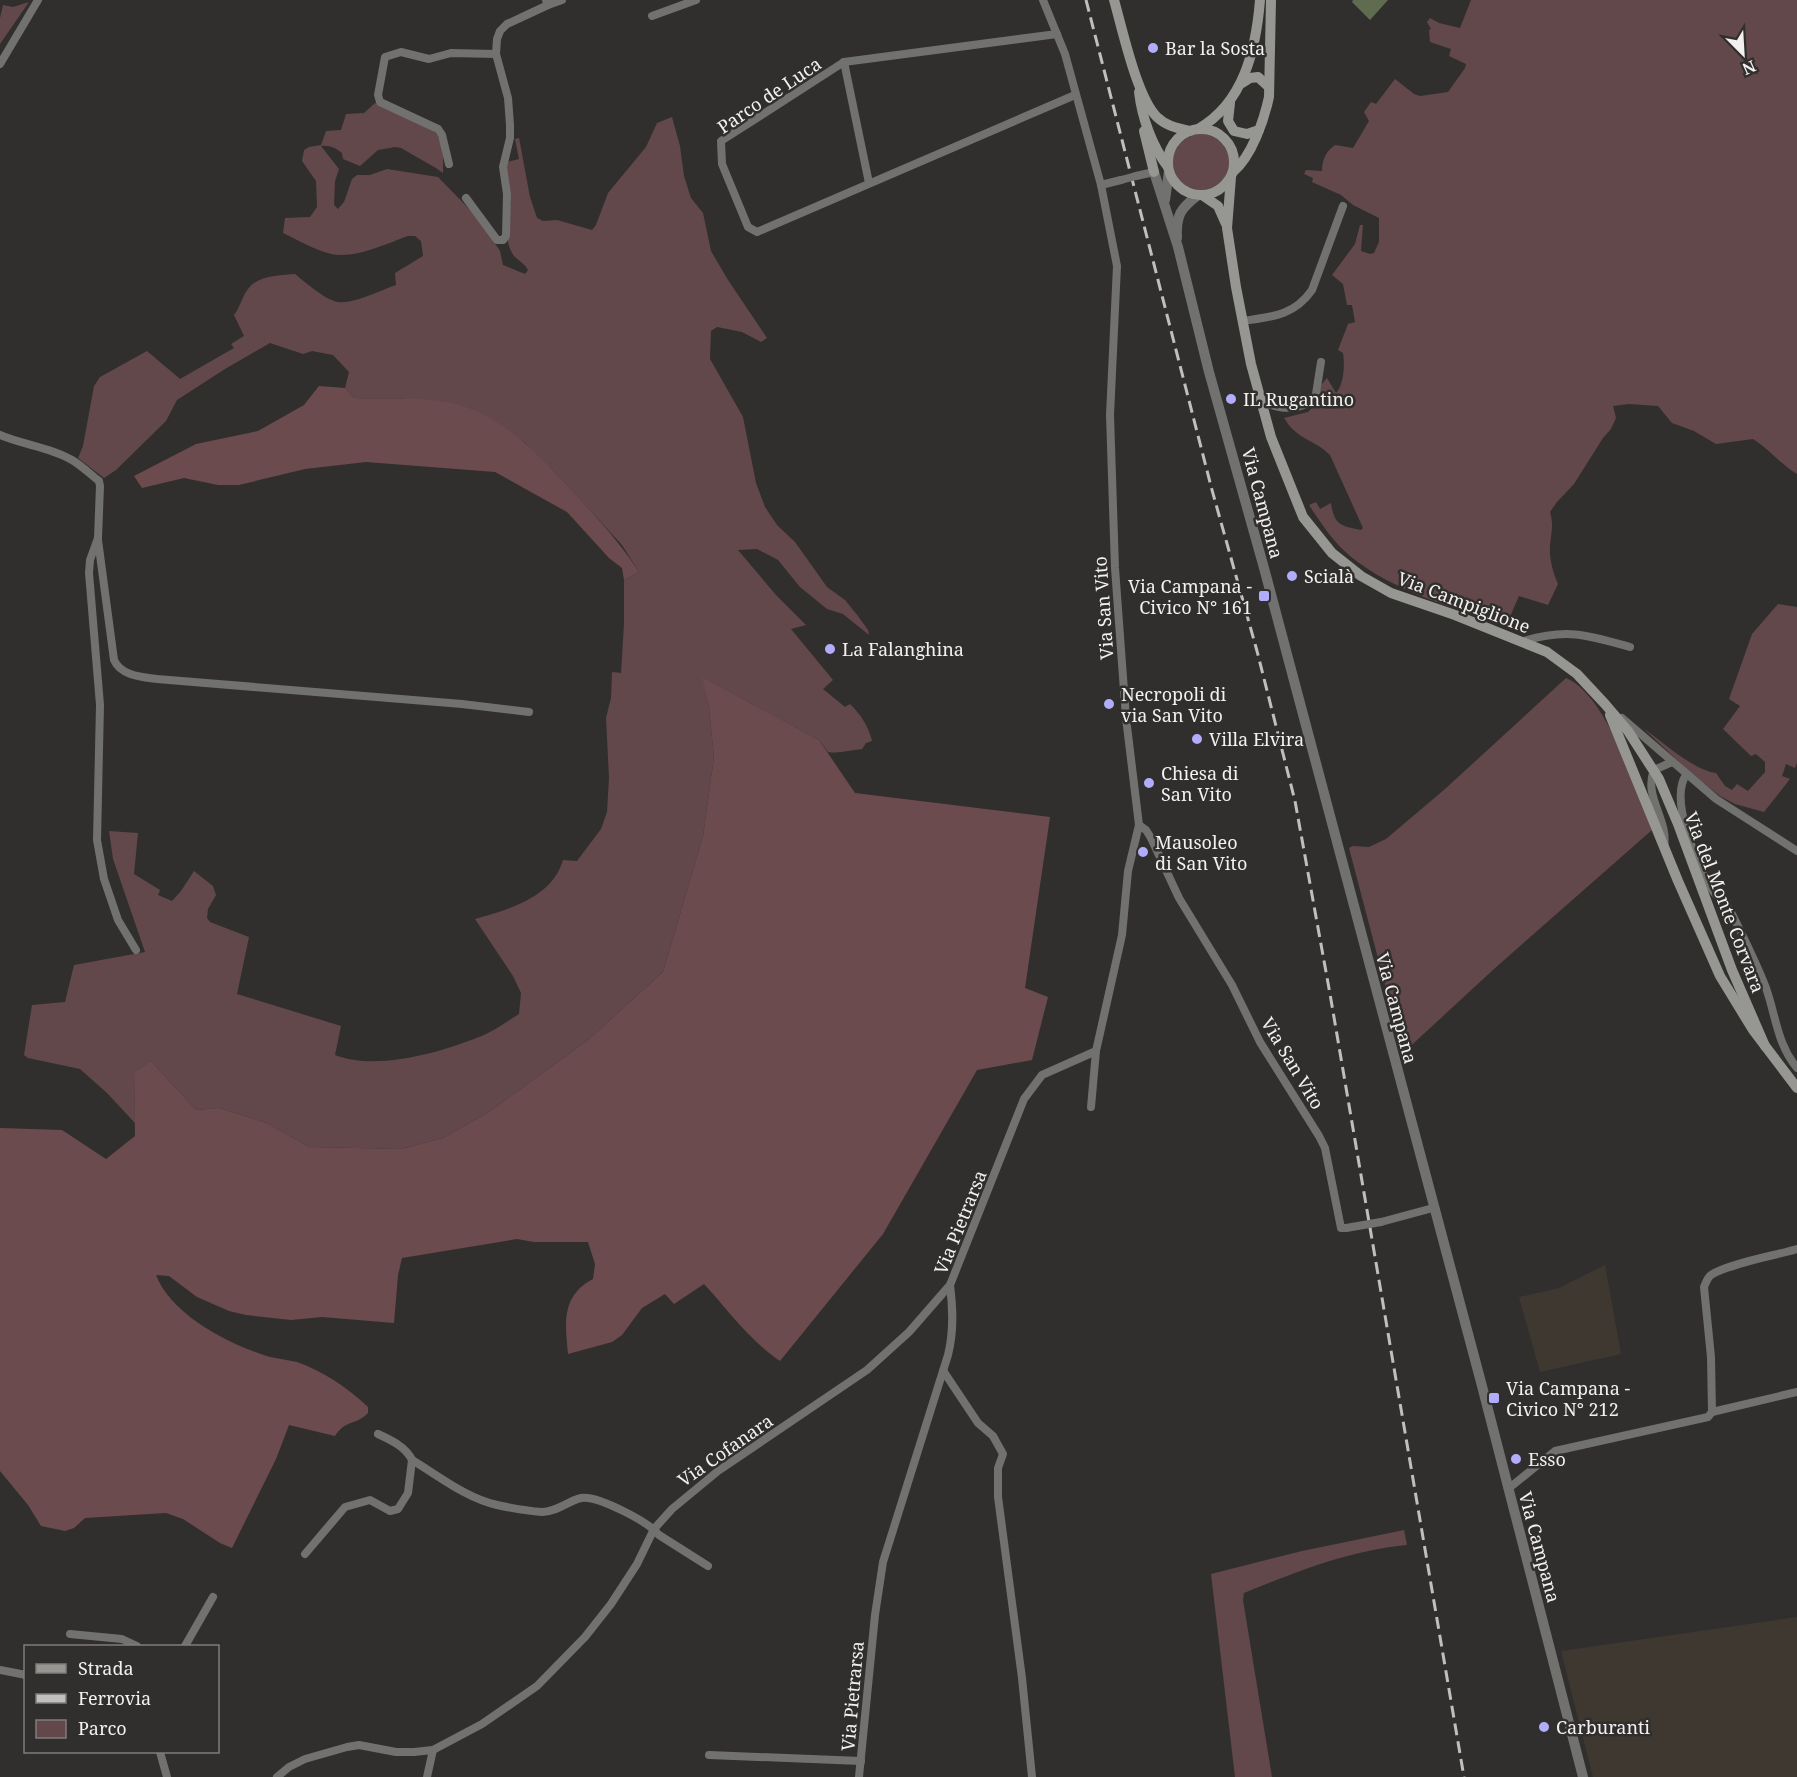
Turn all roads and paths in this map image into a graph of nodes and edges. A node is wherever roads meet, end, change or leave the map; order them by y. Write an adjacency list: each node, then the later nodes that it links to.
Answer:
1 (38, 0): 13 (street)
2 (562, 0): 8 (street)
3 (696, 0): 9 (street)
4 (1043, 0): 10 (street)
5 (1114, 0): 14 (main road)
6 (1260, 0): 15 (main road)
7 (1271, 0): 16 (main road)
8 (547, 3): 11 (street)
9 (652, 16)
10 (1057, 34): 12 (street, Parco de Luca); 17 (street, Via San Vito)
11 (496, 54): 22 (street); 29 (street)
12 (844, 62): 26 (street); 26 (street, Parco de Luca)
13 (0, 64)
14 (1136, 73): 19 (main road); 20 (main road)
15 (1242, 83): 16 (main road); 18 (main road)
16 (1269, 87): 21 (main road)
17 (1075, 95): 26 (street, Parco de Luca); 27 (street, Via San Vito)
18 (1230, 101): 20 (main road); 21 (main road)
19 (1141, 107): 23 (main road); 24 (main road)
20 (1194, 130): 23 (main road); 25 (main road)
21 (1259, 130): 25 (main road)
22 (449, 164)
23 (1169, 169): 28 (main road); 31 (street)
24 (1154, 172): 27 (street, bridge); 31 (street, Via Campana)
25 (1232, 174): 28 (main road); 32 (main road, Via Campiglione)
26 (869, 183)
27 (1101, 185): 46 (street, Via San Vito)
28 (1200, 195): 32 (main road, Via Campiglione); 33 (street, Via Campana)
29 (466, 198)
30 (1343, 206): 34 (street)
31 (1164, 207): 33 (street, Via Campana)
32 (1227, 228): 34 (main road, Via Campiglione)
33 (1178, 247): 55 (street, Via Campana)
34 (1242, 321): 36 (main road, Via Campiglione)
35 (1321, 362): 36 (street)
36 (1262, 402): 39 (main road, Via Campiglione)
37 (0, 435): 38 (street)
38 (98, 538): 42 (street); 49 (street)
39 (1524, 641): 40 (street); 41 (main road, Via Campiglione)
40 (1630, 647)
41 (1605, 704): 43 (street, Via Campiglione); 44 (main road, Via del Monte Corvara); 47 (main road, Via del Monte Corvara)
42 (529, 711)
43 (1672, 762): 44 (street); 45 (street, Via Campiglione)
44 (1654, 770): 47 (street, Via del Monte Corvara); 50 (main road, Via del Monte Corvara)
45 (1686, 775): 48 (street, Via Campiglione); 52 (street)
46 (1139, 825): 51 (street); 55 (street, Via San Vito, bridge)
47 (1664, 848): 50 (main road, Via del Monte Corvara)
48 (1797, 851)
49 (136, 950)
50 (1765, 1046): 53 (main road, Via del Monte Corvara)
51 (1096, 1051): 54 (street); 57 (street, Via Pietrarsa)
52 (1797, 1068)
53 (1797, 1088)
54 (1091, 1107)
55 (1433, 1208): 63 (street, Via Campana)
56 (1797, 1249): 60 (street)
57 (950, 1285): 58 (street, Via Pietrarsa); 64 (street, Via Cofanara)
58 (944, 1372): 76 (street, Via Pietrarsa); 81 (street)
59 (1797, 1392): 60 (street)
60 (1712, 1412): 63 (street)
61 (378, 1434): 62 (street)
62 (412, 1460): 64 (street); 65 (street)
63 (1508, 1489): 82 (street, Via Campana)
64 (654, 1529): 66 (street); 73 (street, Via Cofanara)
65 (305, 1554)
66 (708, 1566)
67 (213, 1597): 70 (street)
68 (70, 1634): 69 (street)
69 (133, 1645)
70 (186, 1645)
71 (0, 1670): 72 (street)
72 (24, 1675)
73 (433, 1750): 78 (street, Via Cofanara); 79 (street)
74 (160, 1753): 77 (street)
75 (709, 1755): 76 (street)
76 (861, 1761): 80 (street, Via Pietrarsa)
77 (167, 1777)
78 (277, 1777)
79 (427, 1777)
80 (860, 1777)
81 (1032, 1777)
82 (1583, 1777)

